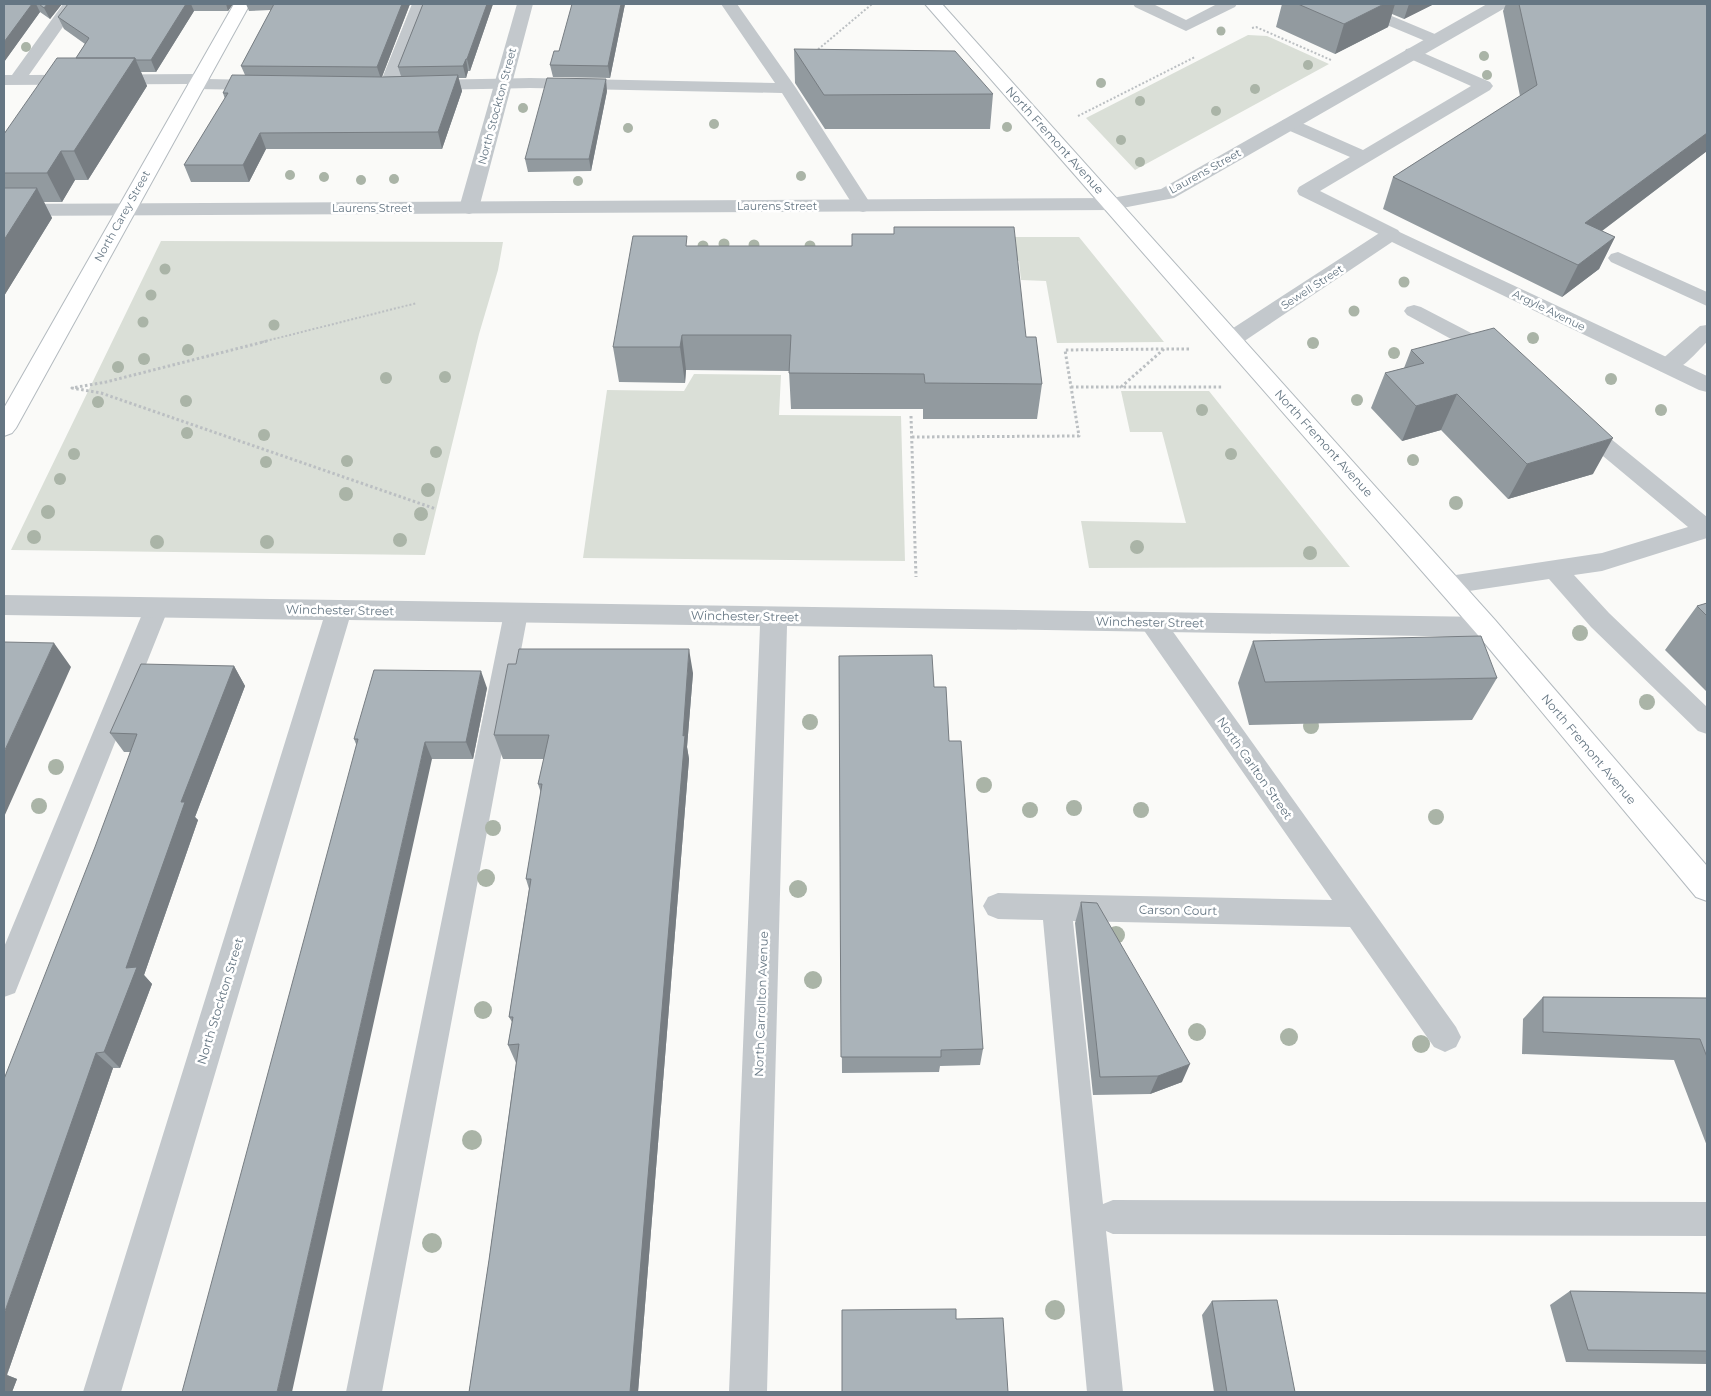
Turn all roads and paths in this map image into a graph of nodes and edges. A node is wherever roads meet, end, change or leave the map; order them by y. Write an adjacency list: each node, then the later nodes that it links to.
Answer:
1 (71, 4): 17 (lane)
2 (242, 4): 18 (main road, North Carey Street)
3 (420, 4): 23 (lane)
4 (525, 4): 19 (street, North Stockton Street)
5 (729, 4): 20 (lane)
6 (872, 4): 20 (path)
7 (933, 4): 27 (main road, North Fremont Avenue)
8 (1141, 4): 9 (lane)
9 (1229, 4)
10 (1350, 4): 13 (lane)
11 (1499, 4): 13 (street, Laurens Street)
12 (1247, 31): 16 (path)
13 (1436, 40): 14 (street, Laurens Street)
14 (1412, 53): 16 (street, Laurens Street); 26 (lane)
15 (1202, 54): 24 (path)
16 (1371, 77): 25 (street, Laurens Street)
17 (10, 80): 18 (lane)
18 (197, 82): 21 (lane); 31 (main road, North Carey Street)
19 (503, 84): 20 (lane); 23 (lane); 29 (street, North Stockton Street)
20 (784, 84): 28 (lane)
21 (275, 85)
22 (370, 86): 23 (lane)
23 (388, 86)
24 (1077, 116)
25 (1289, 124): 26 (lane); 27 (street, Laurens Street)
26 (1365, 157): 32 (lane)
27 (1112, 204): 28 (street, Laurens Street); 38 (main road, North Fremont Avenue)
28 (863, 206): 29 (street, Laurens Street)
29 (469, 208): 31 (street, Laurens Street)
30 (4, 210): 31 (street, Laurens Street)
31 (125, 210): 49 (main road, North Carey Street)
32 (1391, 234): 38 (street, Sewell Street); 41 (street, Argyle Avenue)
33 (1618, 258): 34 (lane)
34 (1707, 300)
35 (417, 303): 51 (path)
36 (1414, 311): 42 (lane)
37 (1707, 331): 41 (lane)
38 (1232, 339): 55 (main road, North Fremont Avenue)
39 (1164, 349): 40 (path); 44 (path); 45 (path)
40 (1190, 349)
41 (1668, 366): 43 (street, Argyle Avenue)
42 (1511, 368)
43 (1707, 385)
44 (1071, 387): 45 (path); 50 (path)
45 (1121, 387): 46 (path)
46 (1222, 387)
47 (1564, 412): 52 (lane)
48 (911, 416): 50 (path)
49 (4, 428)
50 (912, 437): 54 (path)
51 (436, 509)
52 (1707, 530): 53 (lane)
53 (1554, 569): 55 (lane); 63 (lane)
54 (916, 577)
55 (1449, 585): 62 (main road, North Fremont Avenue)
56 (4, 605): 57 (street, Winchester Street)
57 (157, 607): 58 (street, Winchester Street); 68 (lane)
58 (338, 610): 59 (street, Winchester Street); 72 (street, North Stockton Street)
59 (516, 613): 60 (street, Winchester Street); 73 (lane)
60 (774, 616): 61 (street, Winchester Street); 74 (street, North Carrollton Avenue)
61 (1152, 622): 62 (street, Winchester Street); 67 (lane, North Carlton Street)
62 (1486, 627): 64 (main road, North Fremont Avenue)
63 (1707, 723)
64 (1707, 888)
65 (998, 906): 66 (lane, Carson Court)
66 (1057, 907): 67 (lane, Carson Court); 75 (lane)
67 (1358, 914): 69 (lane, North Carlton Street)
68 (4, 983)
69 (1445, 1037)
70 (1113, 1217): 71 (lane)
71 (1707, 1219)
72 (102, 1392)
73 (364, 1392)
74 (748, 1392)
75 (1105, 1392)

